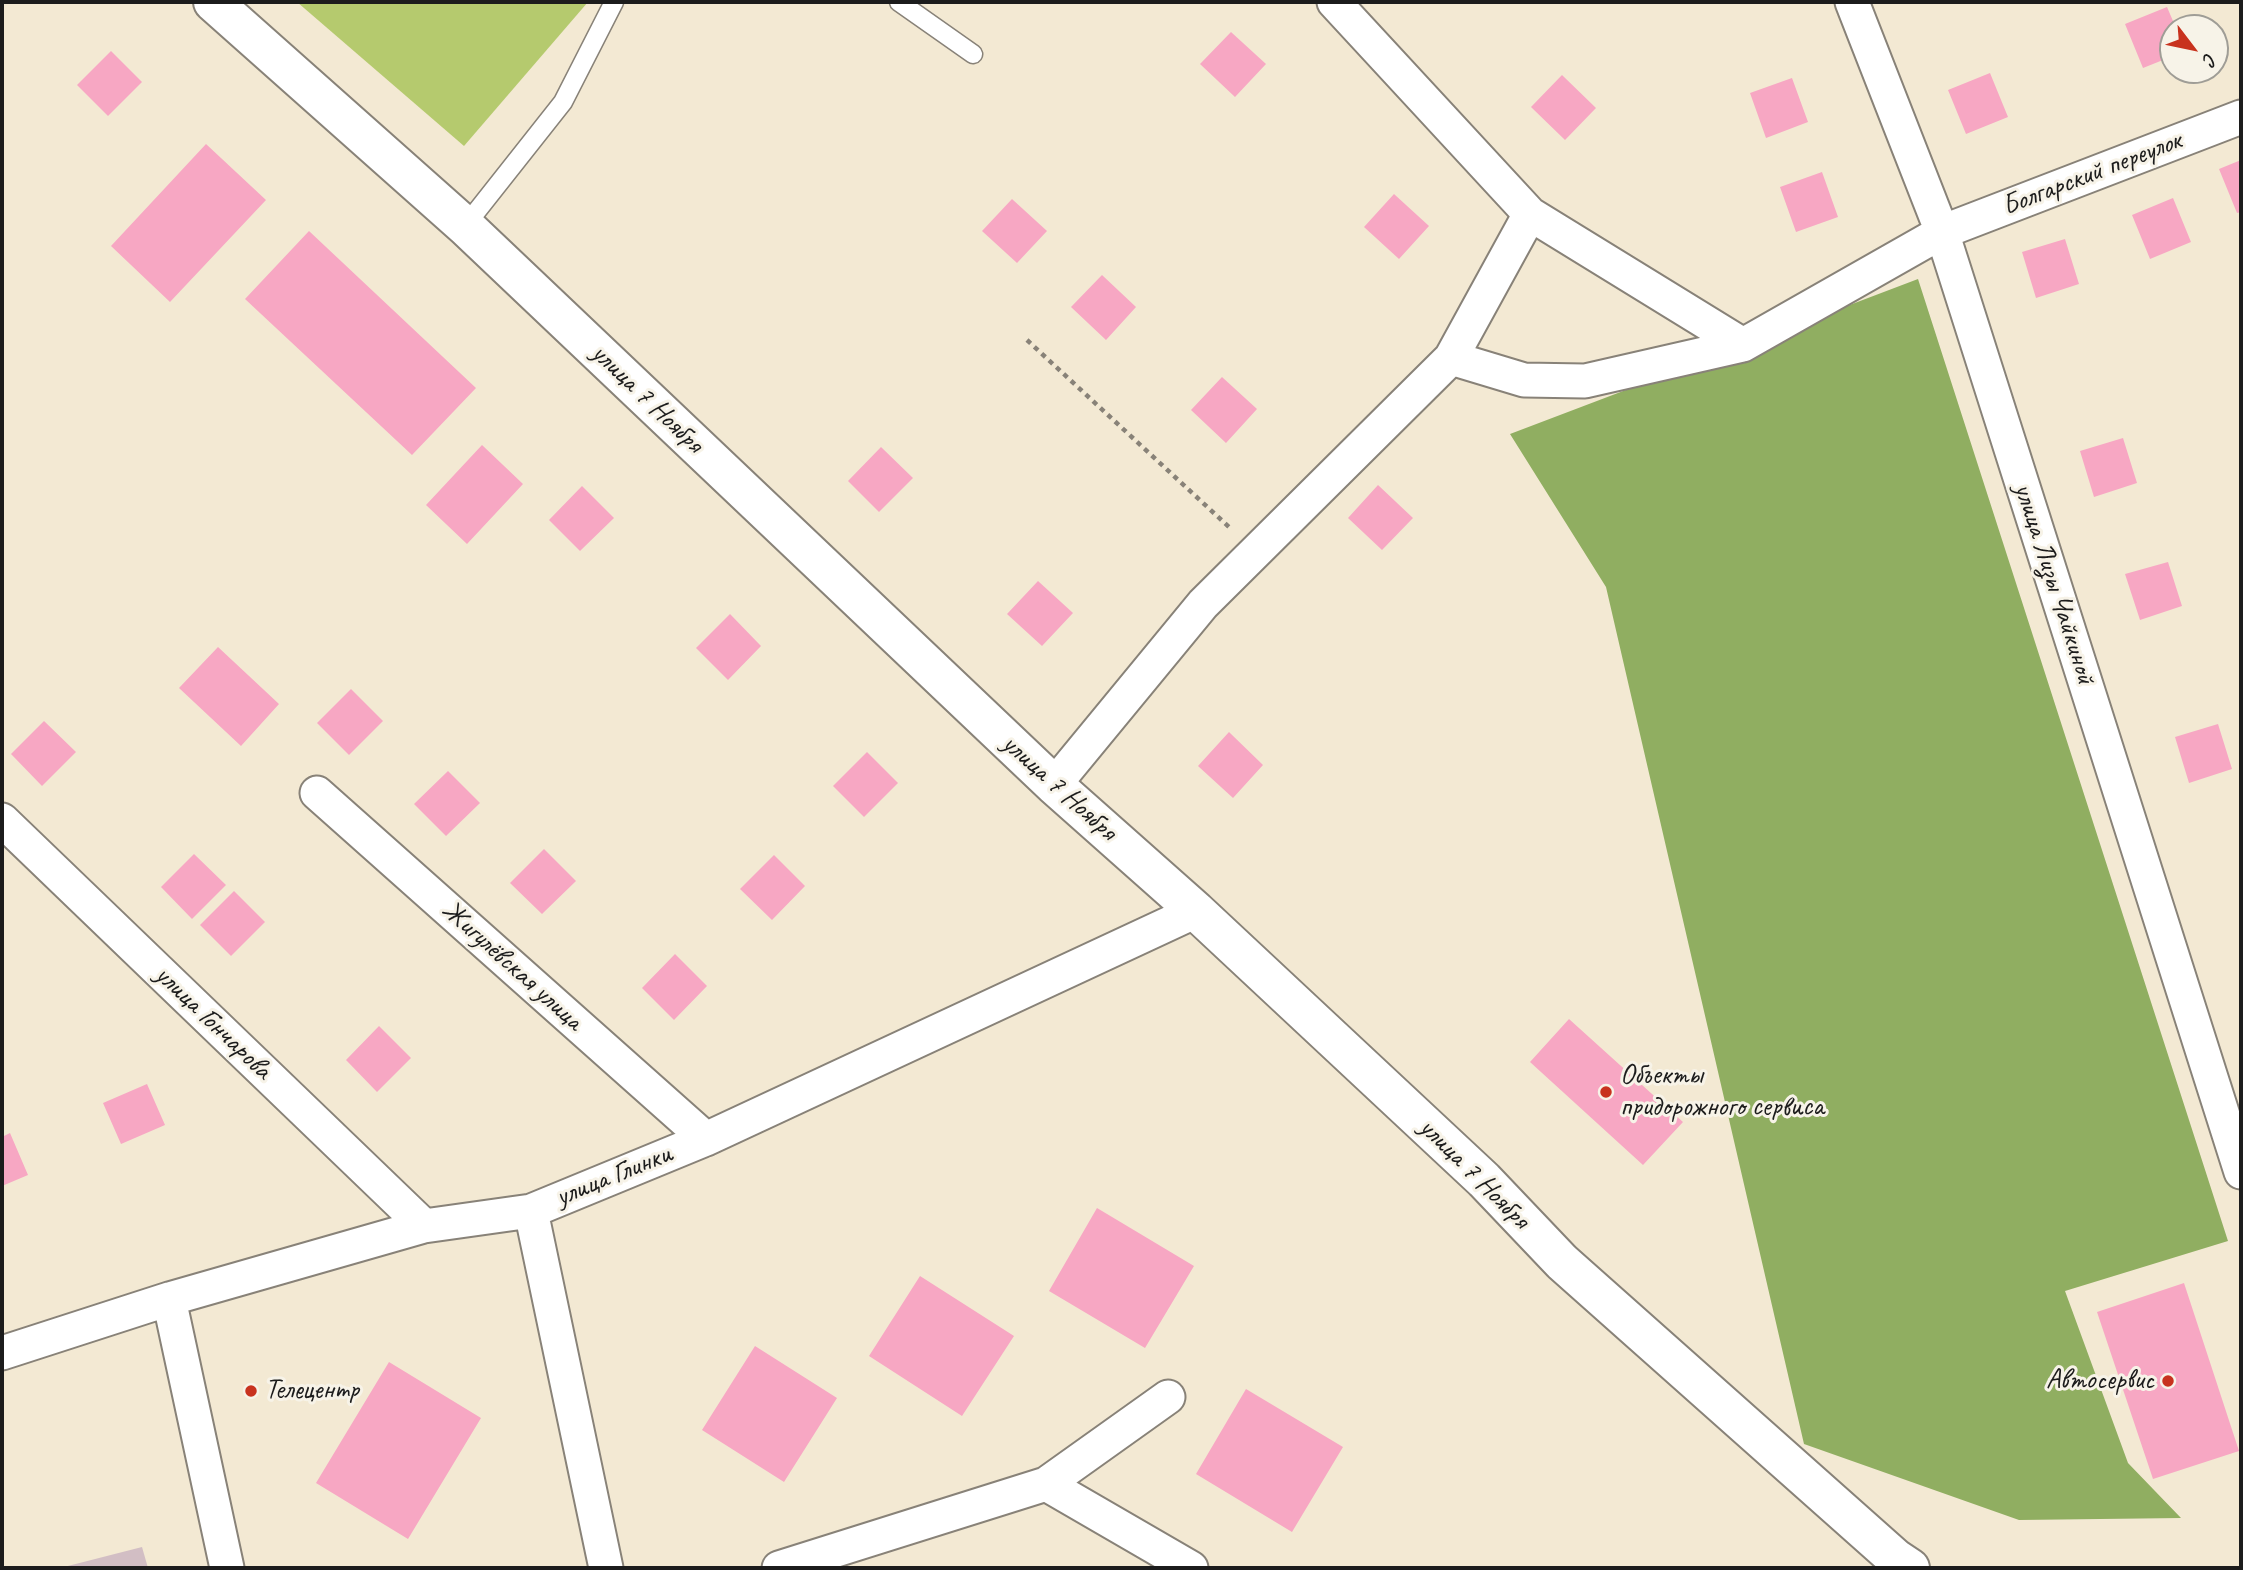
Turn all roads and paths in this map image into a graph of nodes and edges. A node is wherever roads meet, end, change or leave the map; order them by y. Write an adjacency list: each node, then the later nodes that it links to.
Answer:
1 (213, 2): 9 (street, улица 7 Ноября)
2 (614, 2): 9 (lane)
3 (900, 2): 6 (lane)
4 (1334, 2): 8 (street)
5 (1852, 2): 10 (street, улица Лизы Чайкиной)
6 (973, 54)
7 (2241, 117): 10 (street, Болгарский переулок)
8 (1530, 214): 12 (street); 13 (street)
9 (465, 226): 15 (street, улица 7 Ноября)
10 (1942, 232): 12 (street, Болгарский переулок); 20 (street, улица Лизы Чайкиной)
11 (1027, 340): 14 (path)
12 (1743, 345): 13 (street, Болгарский переулок)
13 (1451, 358): 14 (street)
14 (1255, 551): 15 (street)
15 (1054, 785): 18 (street, улица 7 Ноября)
16 (317, 793): 19 (street, Жигулёвская улица)
17 (2, 820): 22 (street, улица Гончарова)
18 (1196, 911): 19 (street, улица Глинки); 27 (street, улица 7 Ноября)
19 (706, 1139): 21 (street, улица Глинки)
20 (2241, 1172)
21 (531, 1211): 22 (street, улица Глинки); 29 (street)
22 (424, 1226): 23 (street, улица Глинки)
23 (169, 1299): 24 (street, улица Глинки); 28 (street)
24 (2, 1353)
25 (1168, 1397): 26 (street)
26 (1046, 1484): 30 (street); 31 (street)
27 (1901, 1565)
28 (227, 1568)
29 (606, 1568)
30 (779, 1568)
31 (1191, 1568)

